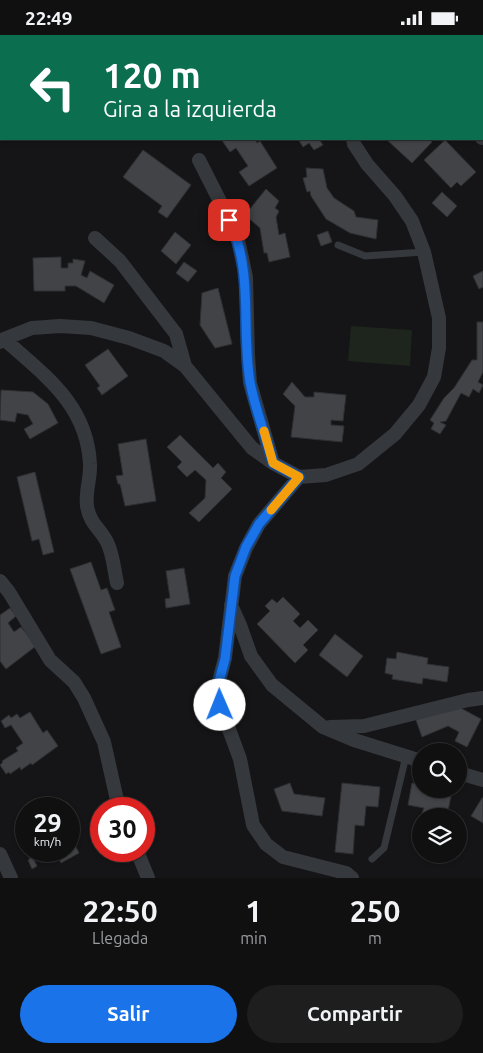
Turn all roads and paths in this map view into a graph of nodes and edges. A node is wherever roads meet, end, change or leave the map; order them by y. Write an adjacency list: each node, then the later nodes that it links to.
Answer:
1 (353, 140): 5 (street)
2 (199, 160): 8 (street)
3 (95, 238): 7 (street)
4 (338, 245): 5 (lane)
5 (424, 253): 9 (street)
6 (2, 340): 7 (street); 11 (street)
7 (185, 366): 8 (street)
8 (273, 463): 9 (street)
9 (299, 477): 12 (street)
10 (0, 581): 19 (street)
11 (117, 583)
12 (231, 605): 14 (street); 25 (street)
13 (483, 698): 14 (street)
14 (323, 727): 15 (street)
15 (406, 756): 16 (street); 21 (lane)
16 (412, 758)
17 (467, 775): 18 (street)
18 (483, 780)
19 (116, 797)
20 (0, 854): 23 (street)
21 (372, 859)
22 (141, 862): 24 (street)
23 (11, 878)
24 (148, 878)
25 (352, 878)

